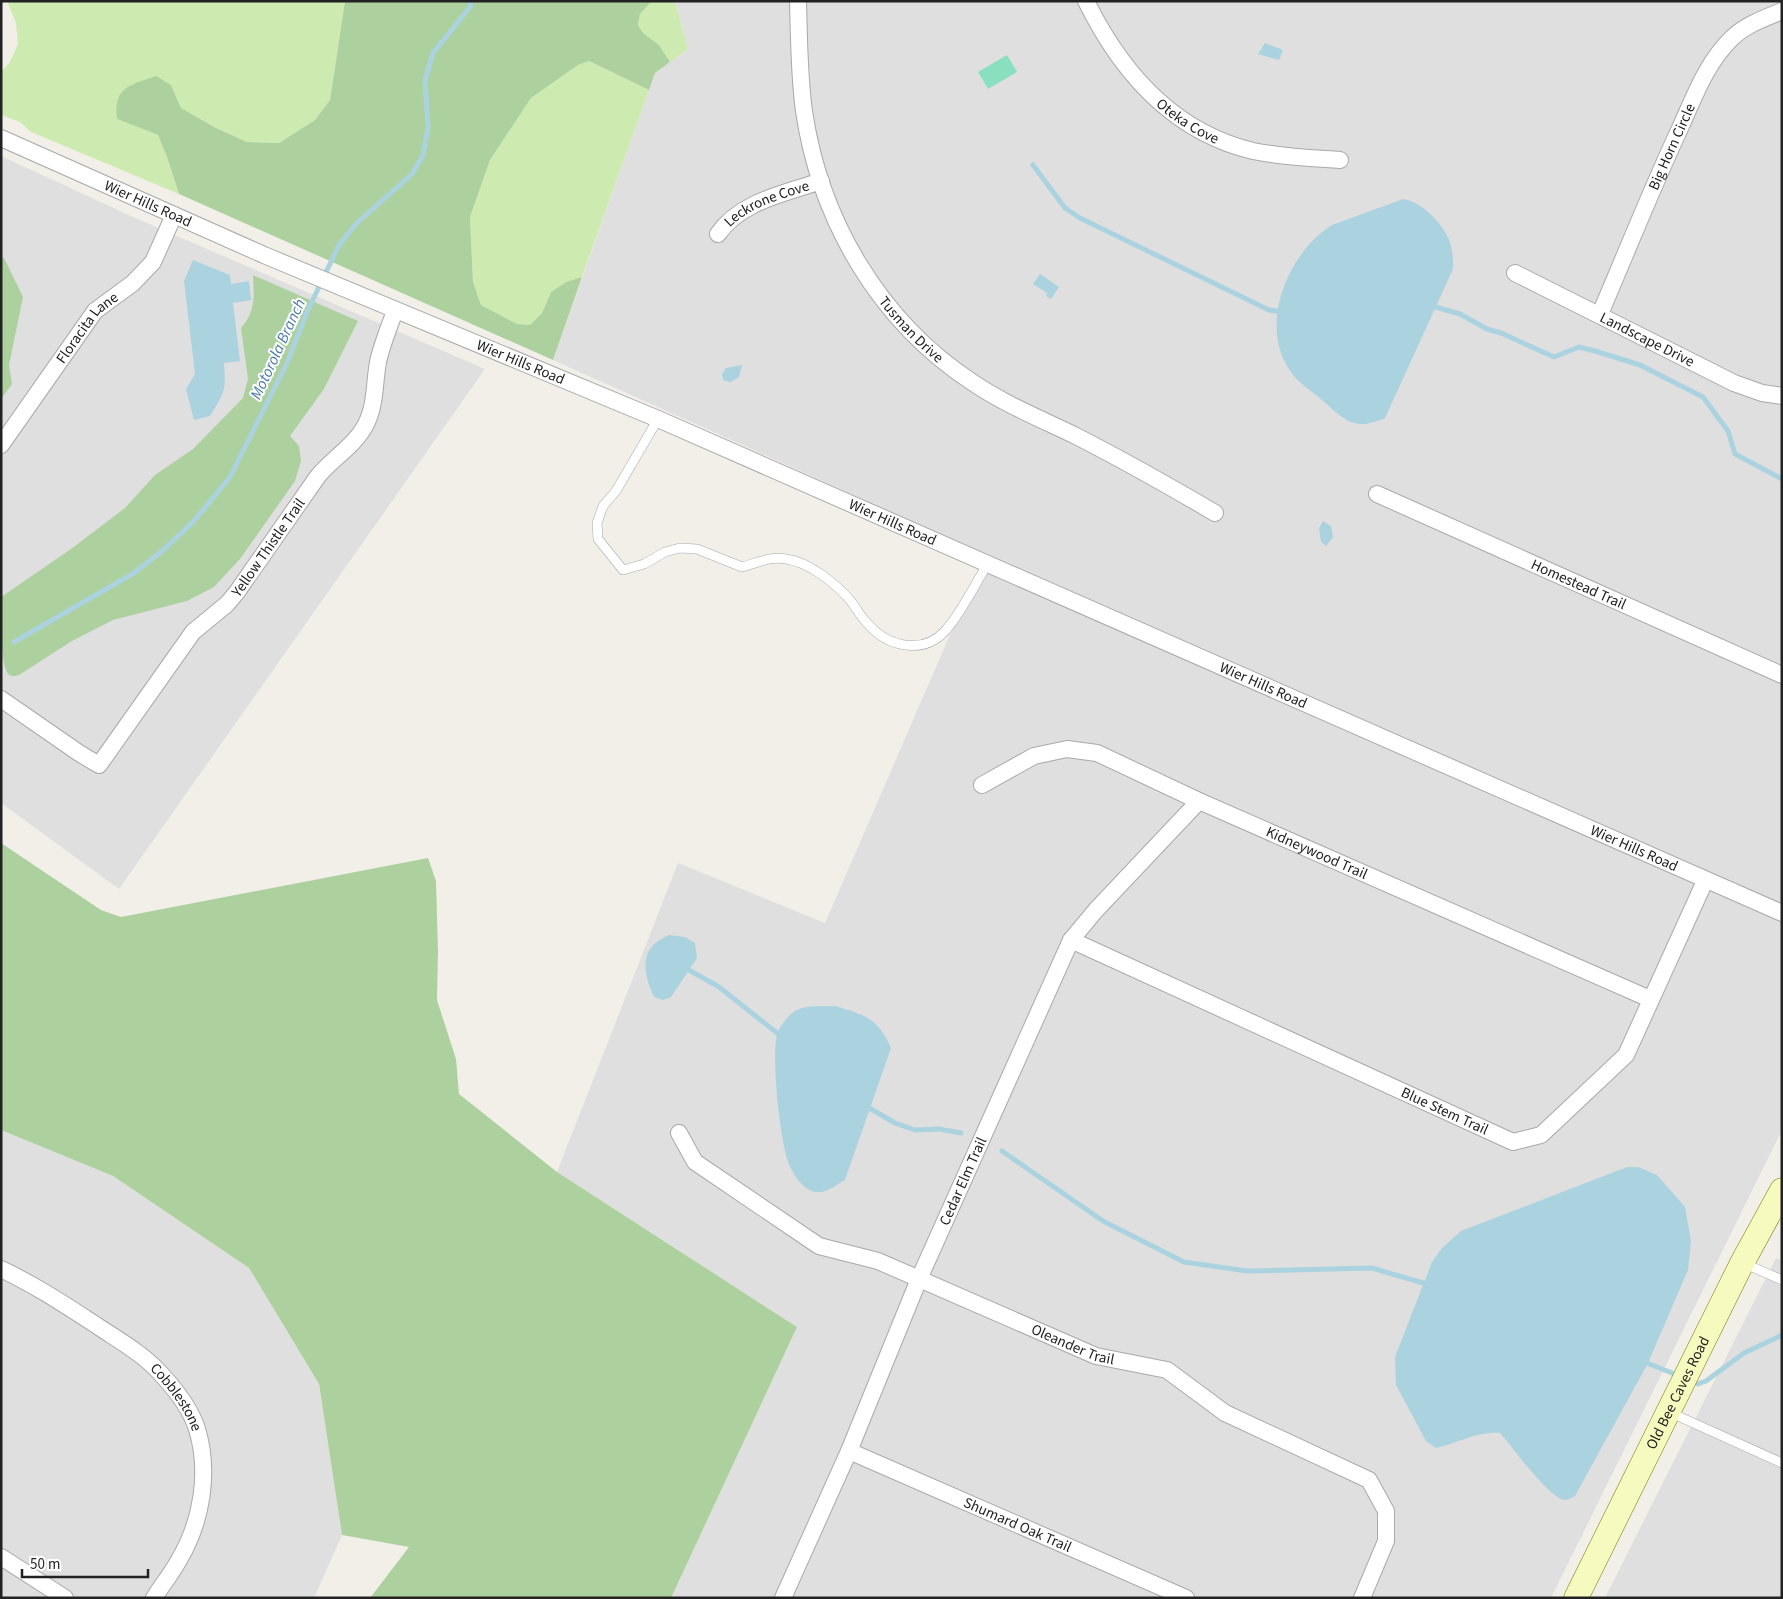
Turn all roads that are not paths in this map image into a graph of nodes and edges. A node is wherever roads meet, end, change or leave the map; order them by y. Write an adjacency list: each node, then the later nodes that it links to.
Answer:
1 (798, 1): 6 (street, Tusman Drive)
2 (1086, 1): 5 (street, Oteka Cove)
3 (1782, 11): 11 (street, Big Horn Circle)
4 (1, 138): 7 (street, Wier Hills Road)
5 (1340, 160)
6 (821, 182): 8 (street, Leckrone Cove); 16 (street, Tusman Drive)
7 (174, 215): 10 (street, Wier Hills Road); 14 (street, Floracita Lane)
8 (718, 234)
9 (1515, 273): 11 (street, Landscape Drive)
10 (396, 311): 13 (street, Wier Hills Road); 19 (street, Yellow Thistle Trail)
11 (1600, 314): 12 (street, Landscape Drive)
12 (1782, 396)
13 (658, 419): 17 (street, Wier Hills Road); 17 (lane)
14 (1, 445)
15 (1377, 494): 18 (street, Homestead Trail)
16 (1215, 512)
17 (988, 563): 22 (street, Wier Hills Road)
18 (1782, 675)
19 (1, 699)
20 (982, 785): 21 (street, Kidneywood Trail)
21 (1199, 801): 24 (street, Cedar Elm Trail); 25 (street, Kidneywood Trail)
22 (1705, 881): 23 (street, Wier Hills Road); 25 (street, Blue Stem Trail)
23 (1782, 913)
24 (1071, 940): 25 (street, Blue Stem Trail); 30 (street, Cedar Elm Trail)
25 (1650, 999)
26 (679, 1133): 30 (street, Oleander Trail)
27 (1782, 1190): 28 (street, Old Bee Caves Road)
28 (1742, 1263): 31 (lane); 32 (street, Old Bee Caves Road)
29 (1, 1269): 37 (street, Cobblestone)
30 (919, 1279): 33 (street, Cedar Elm Trail); 40 (street, Oleander Trail)
31 (1782, 1280)
32 (1669, 1412): 34 (lane); 41 (street, Old Bee Caves Road)
33 (849, 1451): 38 (street, Cedar Elm Trail); 39 (street, Shumard Oak Trail)
34 (1782, 1463)
35 (1, 1557): 36 (street)
36 (65, 1598)
37 (154, 1598)
38 (783, 1598)
39 (1186, 1598)
40 (1362, 1598)
41 (1576, 1598)

